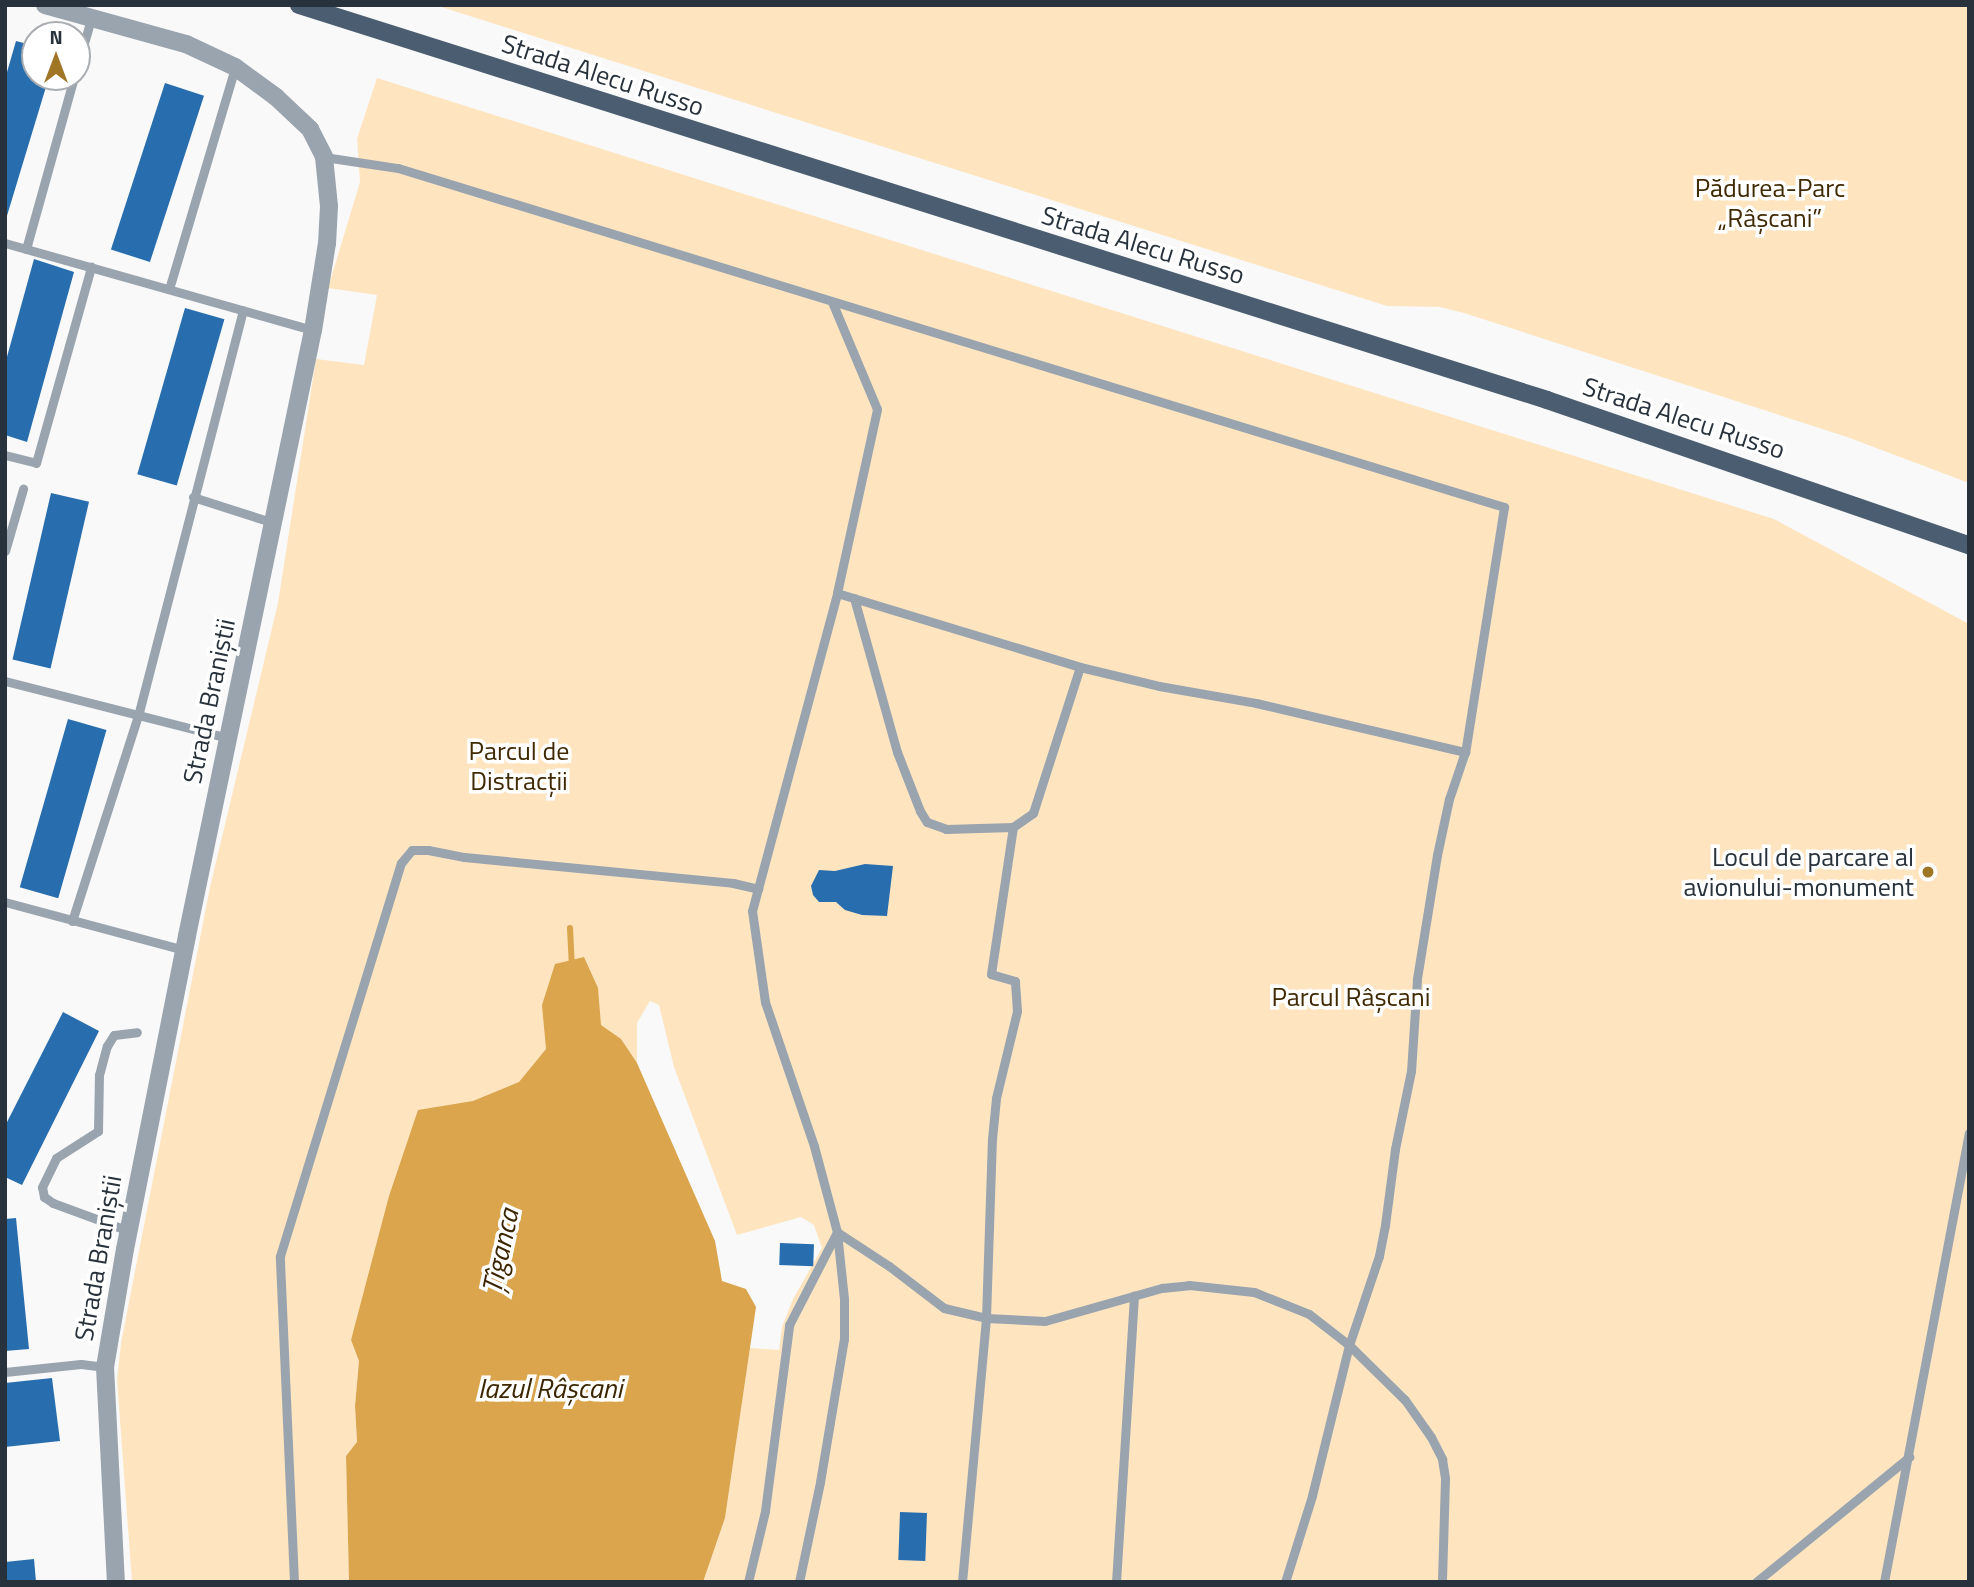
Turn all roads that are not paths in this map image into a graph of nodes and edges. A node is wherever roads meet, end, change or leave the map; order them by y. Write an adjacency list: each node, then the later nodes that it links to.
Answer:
1 (45, 5): 4 (street, Strada Braniștii)
2 (299, 5): 6 (main road, Strada Alecu Russo)
3 (333, 5): 6 (main road)
4 (62, 8): 5 (street, Strada Braniștii)
5 (90, 19): 7 (street, Strada Braniștii)
6 (360, 24): 21 (main road, Strada Alecu Russo)
7 (235, 68): 9 (street, Strada Braniștii); 13 (lane)
8 (70, 91): 11 (lane)
9 (324, 157): 14 (lane); 16 (street, Strada Braniștii)
10 (5, 243): 11 (lane)
11 (26, 249): 12 (lane)
12 (90, 267): 13 (lane); 17 (lane)
13 (169, 289): 15 (lane)
14 (832, 302): 23 (lane); 29 (lane)
15 (243, 310): 16 (lane); 19 (lane)
16 (313, 330): 20 (street, Strada Braniștii)
17 (5, 455)
18 (23, 489): 22 (lane)
19 (193, 497): 20 (lane); 27 (lane)
20 (271, 522): 28 (street, Strada Braniștii)
21 (1969, 545)
22 (5, 551)
23 (837, 593): 24 (lane); 31 (lane)
24 (854, 597): 25 (lane); 30 (lane)
25 (1080, 667): 29 (lane); 30 (lane)
26 (5, 681): 27 (lane)
27 (138, 716): 28 (lane); 33 (lane)
28 (229, 738): 34 (street, Strada Braniștii)
29 (1465, 752): 41 (lane)
30 (1013, 827): 40 (lane)
31 (758, 890): 38 (lane); 46 (lane)
32 (5, 902): 33 (lane)
33 (72, 921): 34 (lane)
34 (184, 950): 37 (street, Strada Braniștii)
35 (137, 1032): 37 (lane)
36 (1969, 1133): 44 (lane)
37 (129, 1231): 42 (street, Strada Braniștii)
38 (837, 1232): 40 (lane); 47 (lane); 48 (lane)
39 (1134, 1296): 40 (lane); 41 (lane); 50 (lane)
40 (986, 1318): 49 (lane)
41 (1349, 1345): 51 (lane); 52 (lane)
42 (105, 1367): 43 (lane); 45 (street, Strada Braniștii)
43 (5, 1372)
44 (1909, 1456): 53 (lane); 54 (lane)
45 (116, 1582)
46 (294, 1582)
47 (748, 1582)
48 (799, 1582)
49 (962, 1582)
50 (1116, 1582)
51 (1285, 1582)
52 (1442, 1582)
53 (1756, 1582)
54 (1884, 1582)

